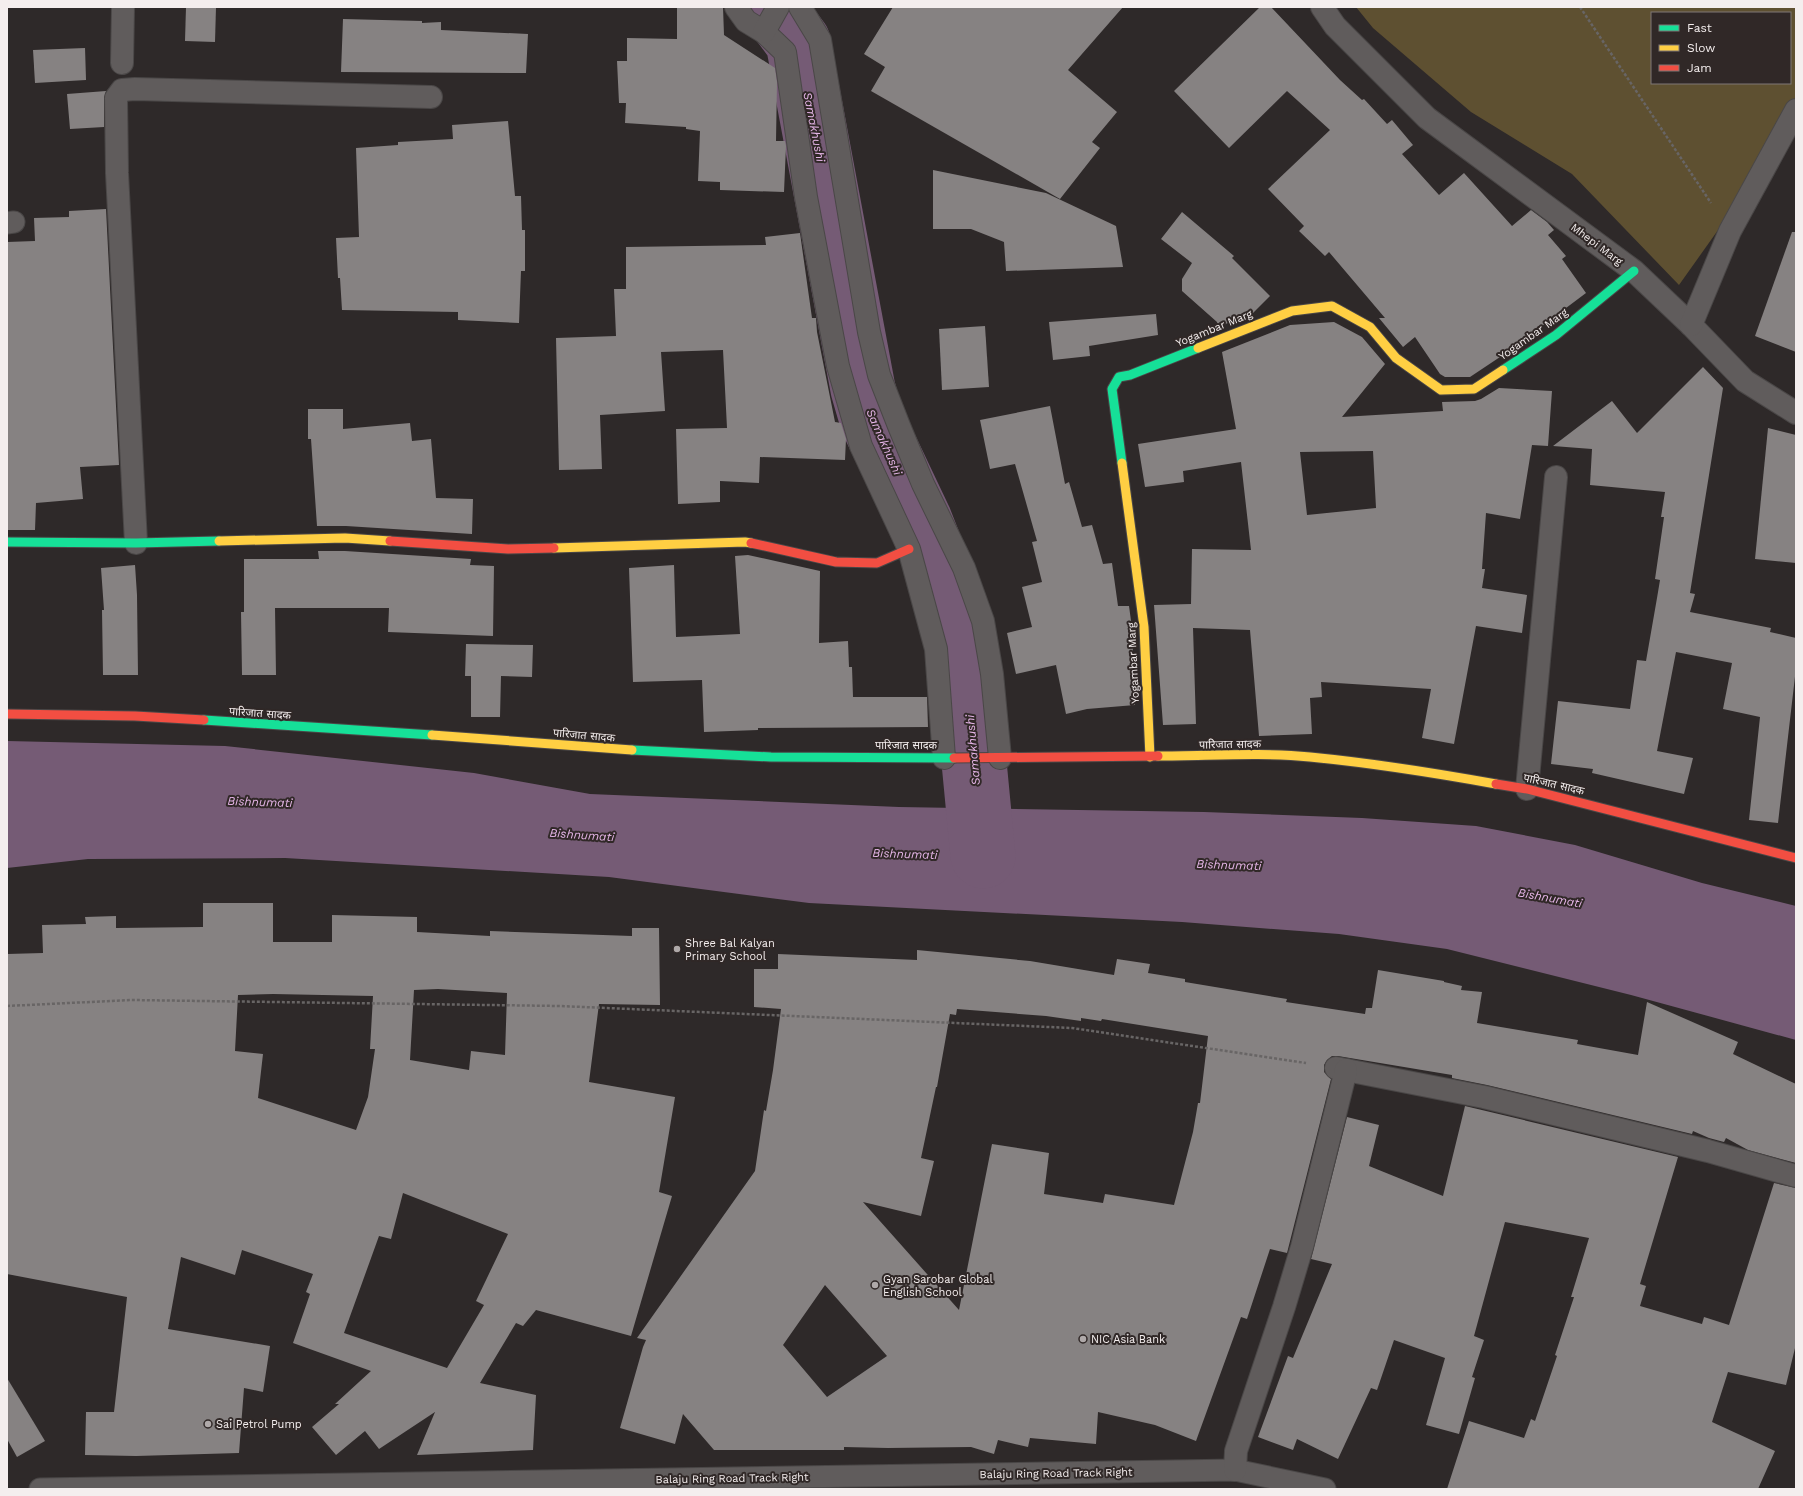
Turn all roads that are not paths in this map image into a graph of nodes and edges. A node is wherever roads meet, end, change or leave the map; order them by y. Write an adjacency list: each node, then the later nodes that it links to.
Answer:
1 (123, 7): 6 (street)
2 (736, 7): 5 (street)
3 (800, 7): 19 (street)
4 (1322, 7): 9 (street, Mhepi Marg)
5 (770, 21): 15 (street)
6 (122, 63)
7 (432, 97): 14 (street)
8 (1796, 110): 10 (street)
9 (1634, 271): 10 (street, Mhepi Marg); 17 (street, Yogambar Marg)
10 (1691, 325): 11 (street, Mhepi Marg)
11 (1796, 413)
12 (1556, 477): 20 (street)
13 (7, 542): 14 (street)
14 (136, 543): 15 (street)
15 (909, 549): 18 (street)
16 (7, 714): 18 (street, पारिजात सादक)
17 (1150, 757): 19 (street, पारिजात सादक); 20 (street, पारिजात सादक)
18 (946, 758): 19 (street, पारिजात सादक)
19 (995, 758)
20 (1527, 789): 21 (street, पारिजात सादक)
21 (1796, 858)
22 (1796, 1176): 23 (street)
23 (1235, 1470): 24 (lane, Balaju Ring Road Track Right); 25 (lane, Balaju Ring Road Track Right)
24 (40, 1489)
25 (1325, 1489)

